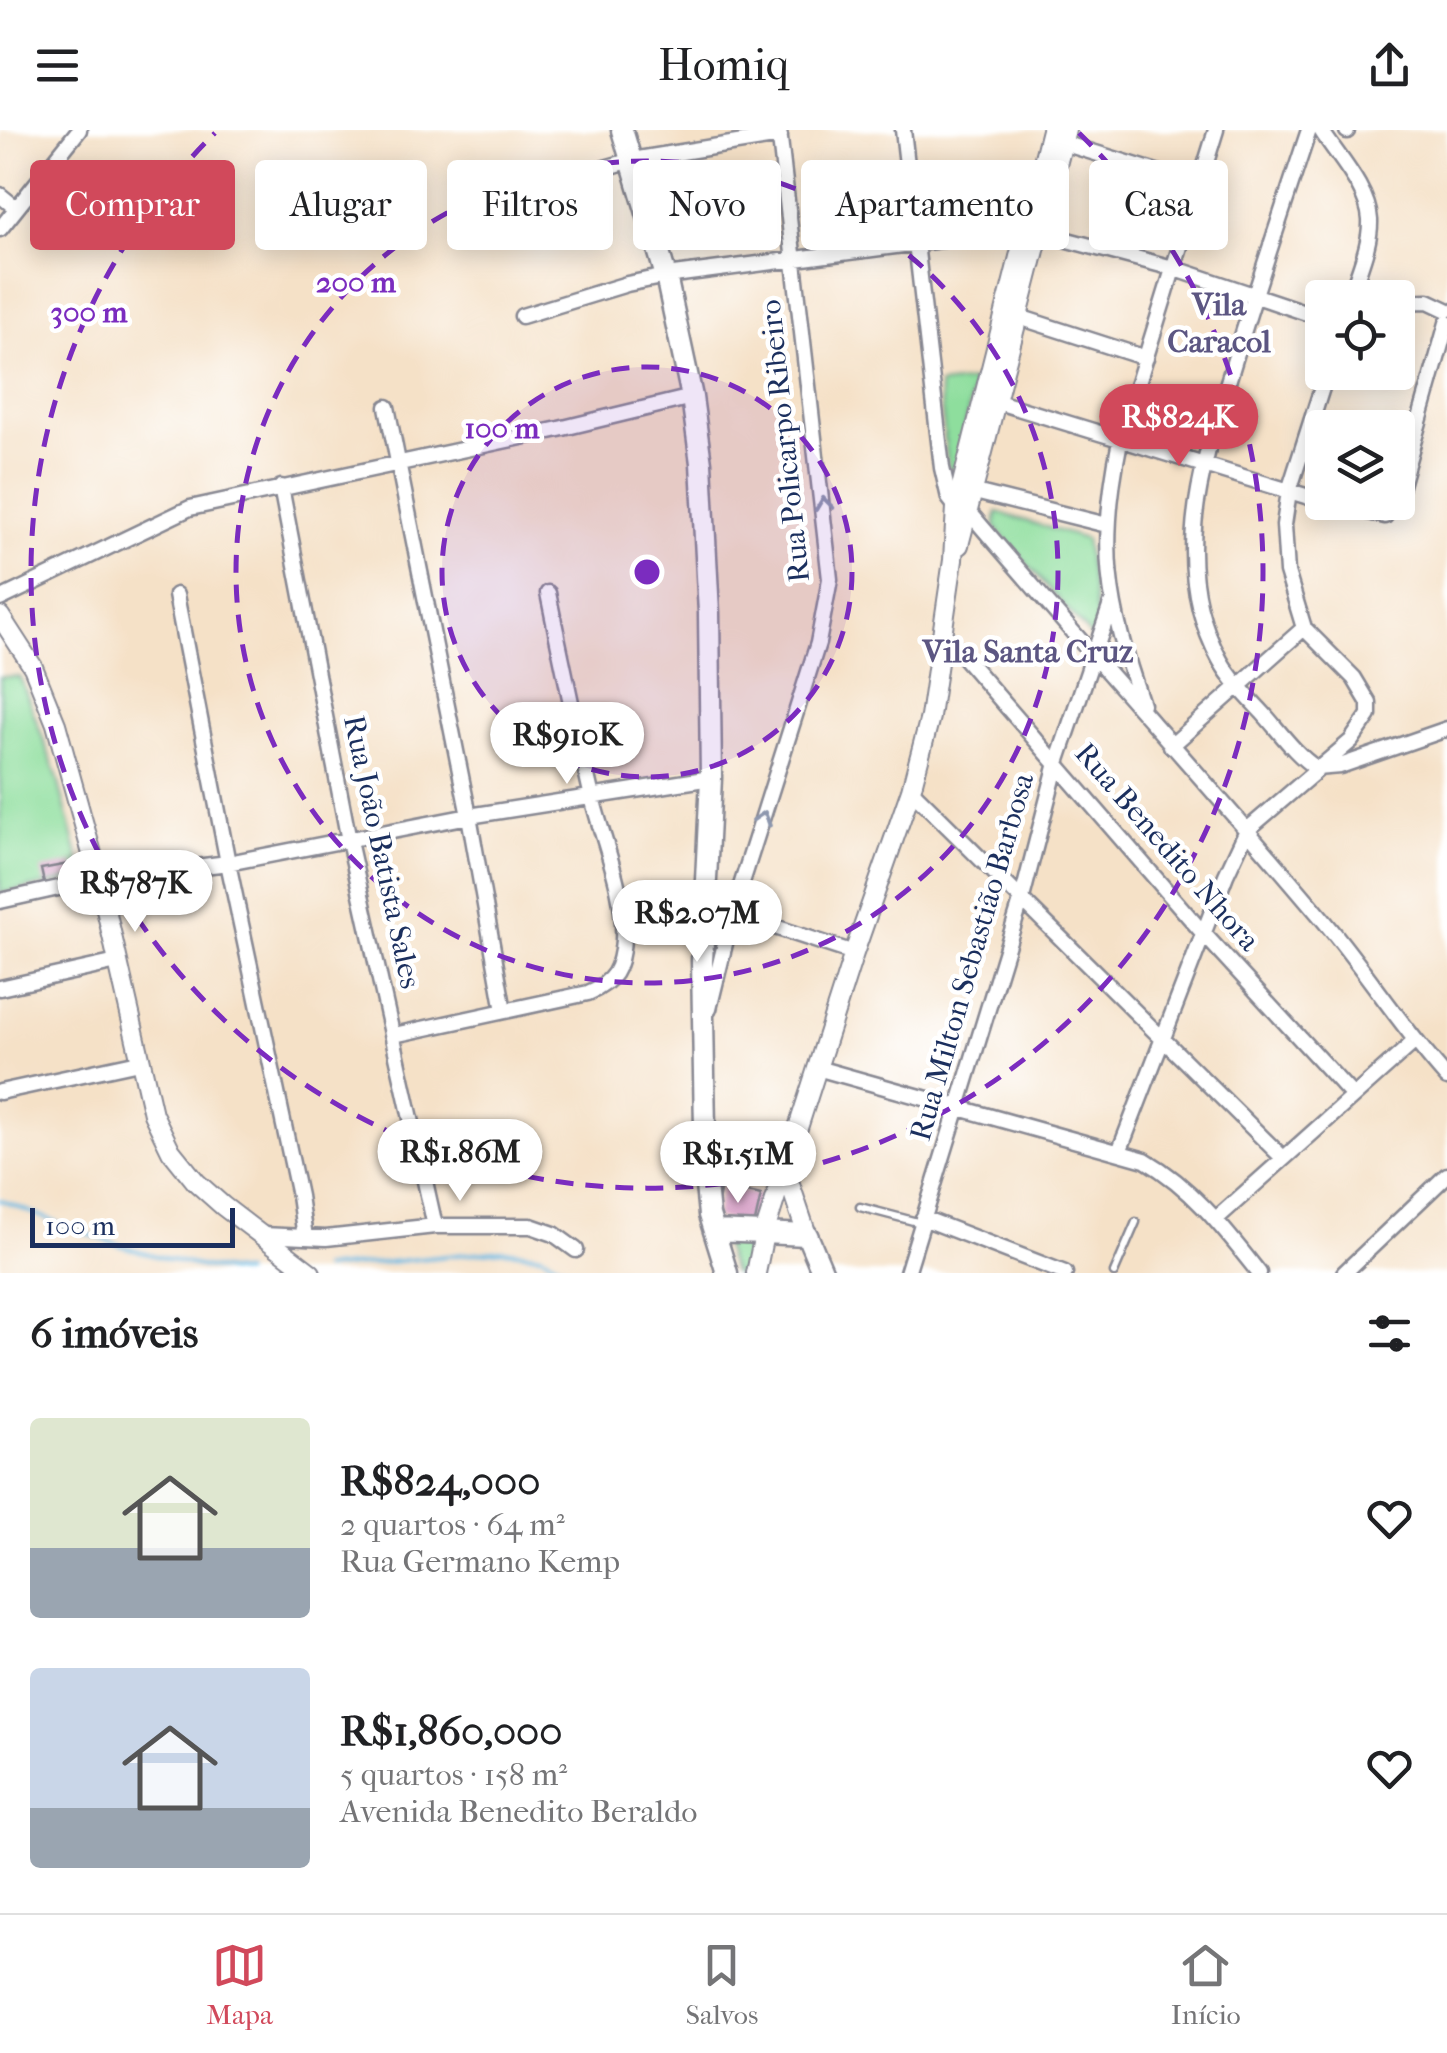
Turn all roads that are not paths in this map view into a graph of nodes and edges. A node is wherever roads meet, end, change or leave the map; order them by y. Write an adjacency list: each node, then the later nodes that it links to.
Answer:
1 (79, 130): 16 (street)
2 (622, 130): 9 (main road)
3 (903, 130): 10 (street)
4 (1216, 130): 13 (street)
5 (1309, 130): 28 (street)
6 (1320, 130): 27 (street)
7 (779, 133): 9 (street); 24 (street, Rua Policarpo Ribeiro)
8 (1060, 134): 11 (street); 12 (street)
9 (632, 160): 14 (street); 26 (main road)
10 (907, 160)
11 (1053, 160)
12 (1131, 160)
13 (1207, 160)
14 (613, 166)
15 (0, 195): 16 (street)
16 (16, 208): 17 (street)
17 (0, 229)
18 (1069, 240): 25 (street)
19 (856, 250): 24 (street)
20 (918, 250): 47 (street)
21 (1028, 250): 47 (street)
22 (1030, 250): 33 (street)
23 (1179, 250): 25 (street)
24 (794, 258): 26 (street); 74 (street, Rua Policarpo Ribeiro, one-way to 24)
25 (1173, 268): 28 (street); 35 (street)
26 (666, 276): 32 (street); 37 (main road)
27 (1355, 280)
28 (1255, 295): 31 (street); 43 (street)
29 (1415, 301): 30 (street)
30 (1447, 310)
31 (1305, 312)
32 (522, 316)
33 (1019, 317): 35 (street); 38 (street)
34 (1447, 323): 40 (street)
35 (1146, 358): 41 (street)
36 (1321, 390): 45 (street)
37 (692, 397): 42 (street); 63 (main road)
38 (998, 402): 41 (street); 47 (street)
39 (387, 407): 42 (street)
40 (1415, 433)
41 (1120, 441): 43 (street); 48 (street)
42 (400, 461): 44 (street); 66 (street)
43 (1203, 465): 45 (street); 57 (street)
44 (281, 487): 51 (street); 68 (street, Rua João Batista Sales)
45 (1290, 492): 46 (street); 54 (street)
46 (1305, 496)
47 (965, 500): 48 (street); 55 (street); 56 (street)
48 (1106, 525): 52 (street)
49 (548, 593): 65 (street)
50 (176, 596): 69 (street)
51 (0, 599)
52 (1111, 604): 56 (street, Rua Milton Sebastião Barbosa); 58 (street)
53 (3, 624): 70 (street)
54 (1304, 628): 57 (street); 62 (street)
55 (944, 632): 61 (street, Rua Benedito Nhora); 64 (street)
56 (1092, 658): 58 (street); 61 (street, Rua Milton Sebastião Barbosa)
57 (1238, 686): 60 (street); 62 (street)
58 (1144, 711): 60 (street)
59 (1447, 729): 62 (street)
60 (1171, 746): 67 (street)
61 (1057, 763): 71 (street, Rua Milton Sebastião Barbosa); 75 (street, Rua Benedito Nhora)
62 (1316, 768): 67 (street)
63 (711, 778): 65 (street); 73 (main road)
64 (911, 790): 71 (street); 76 (street)
65 (592, 795): 66 (street); 79 (street)
66 (469, 816): 68 (street); 79 (street)
67 (1247, 830): 75 (street); 83 (street)
68 (349, 841): 69 (street); 81 (street, Rua João Batista Sales)
69 (228, 863): 70 (street); 103 (street)
70 (98, 880): 72 (street); 77 (street)
71 (1022, 898): 82 (street); 89 (street, Rua Milton Sebastião Barbosa)
72 (0, 901)
73 (705, 904): 74 (street); 80 (main road)
74 (733, 911): 76 (street); 80 (street, Rua Policarpo Ribeiro)
75 (1203, 932): 82 (street); 88 (street, Rua Benedito Nhora)
76 (854, 954): 85 (street)
77 (117, 962): 78 (street); 84 (street)
78 (0, 988)
79 (504, 1011): 81 (street)
80 (704, 1030): 99 (main road)
81 (394, 1034): 98 (street, Rua João Batista Sales)
82 (1162, 1042): 90 (street); 91 (street)
83 (1414, 1042): 86 (street); 88 (street)
84 (140, 1062): 87 (street); 102 (street)
85 (817, 1068): 89 (street); 92 (street)
86 (1447, 1078)
87 (0, 1092)
88 (1352, 1095): 91 (street)
89 (958, 1106): 90 (street); 96 (street, Rua Milton Sebastião Barbosa)
90 (1120, 1152): 95 (street)
91 (1282, 1157): 95 (street)
92 (785, 1169): 100 (street); 101 (street)
93 (1447, 1175): 113 (street)
94 (860, 1208): 96 (lane)
95 (1216, 1219): 112 (street)
96 (922, 1220): 109 (street, Rua Milton Sebastião Barbosa); 110 (street)
97 (1136, 1222): 111 (lane)
98 (435, 1226): 103 (street); 104 (street)
99 (714, 1231): 100 (main road); 106 (main road)
100 (764, 1234): 101 (main road); 107 (street)
101 (806, 1235): 108 (main road)
102 (263, 1236): 103 (street); 105 (street)
103 (305, 1237)
104 (576, 1250)
105 (296, 1265)
106 (726, 1273)
107 (756, 1273)
108 (823, 1273)
109 (907, 1273)
110 (1065, 1273)
111 (1114, 1273)
112 (1259, 1273)
113 (1344, 1273)

